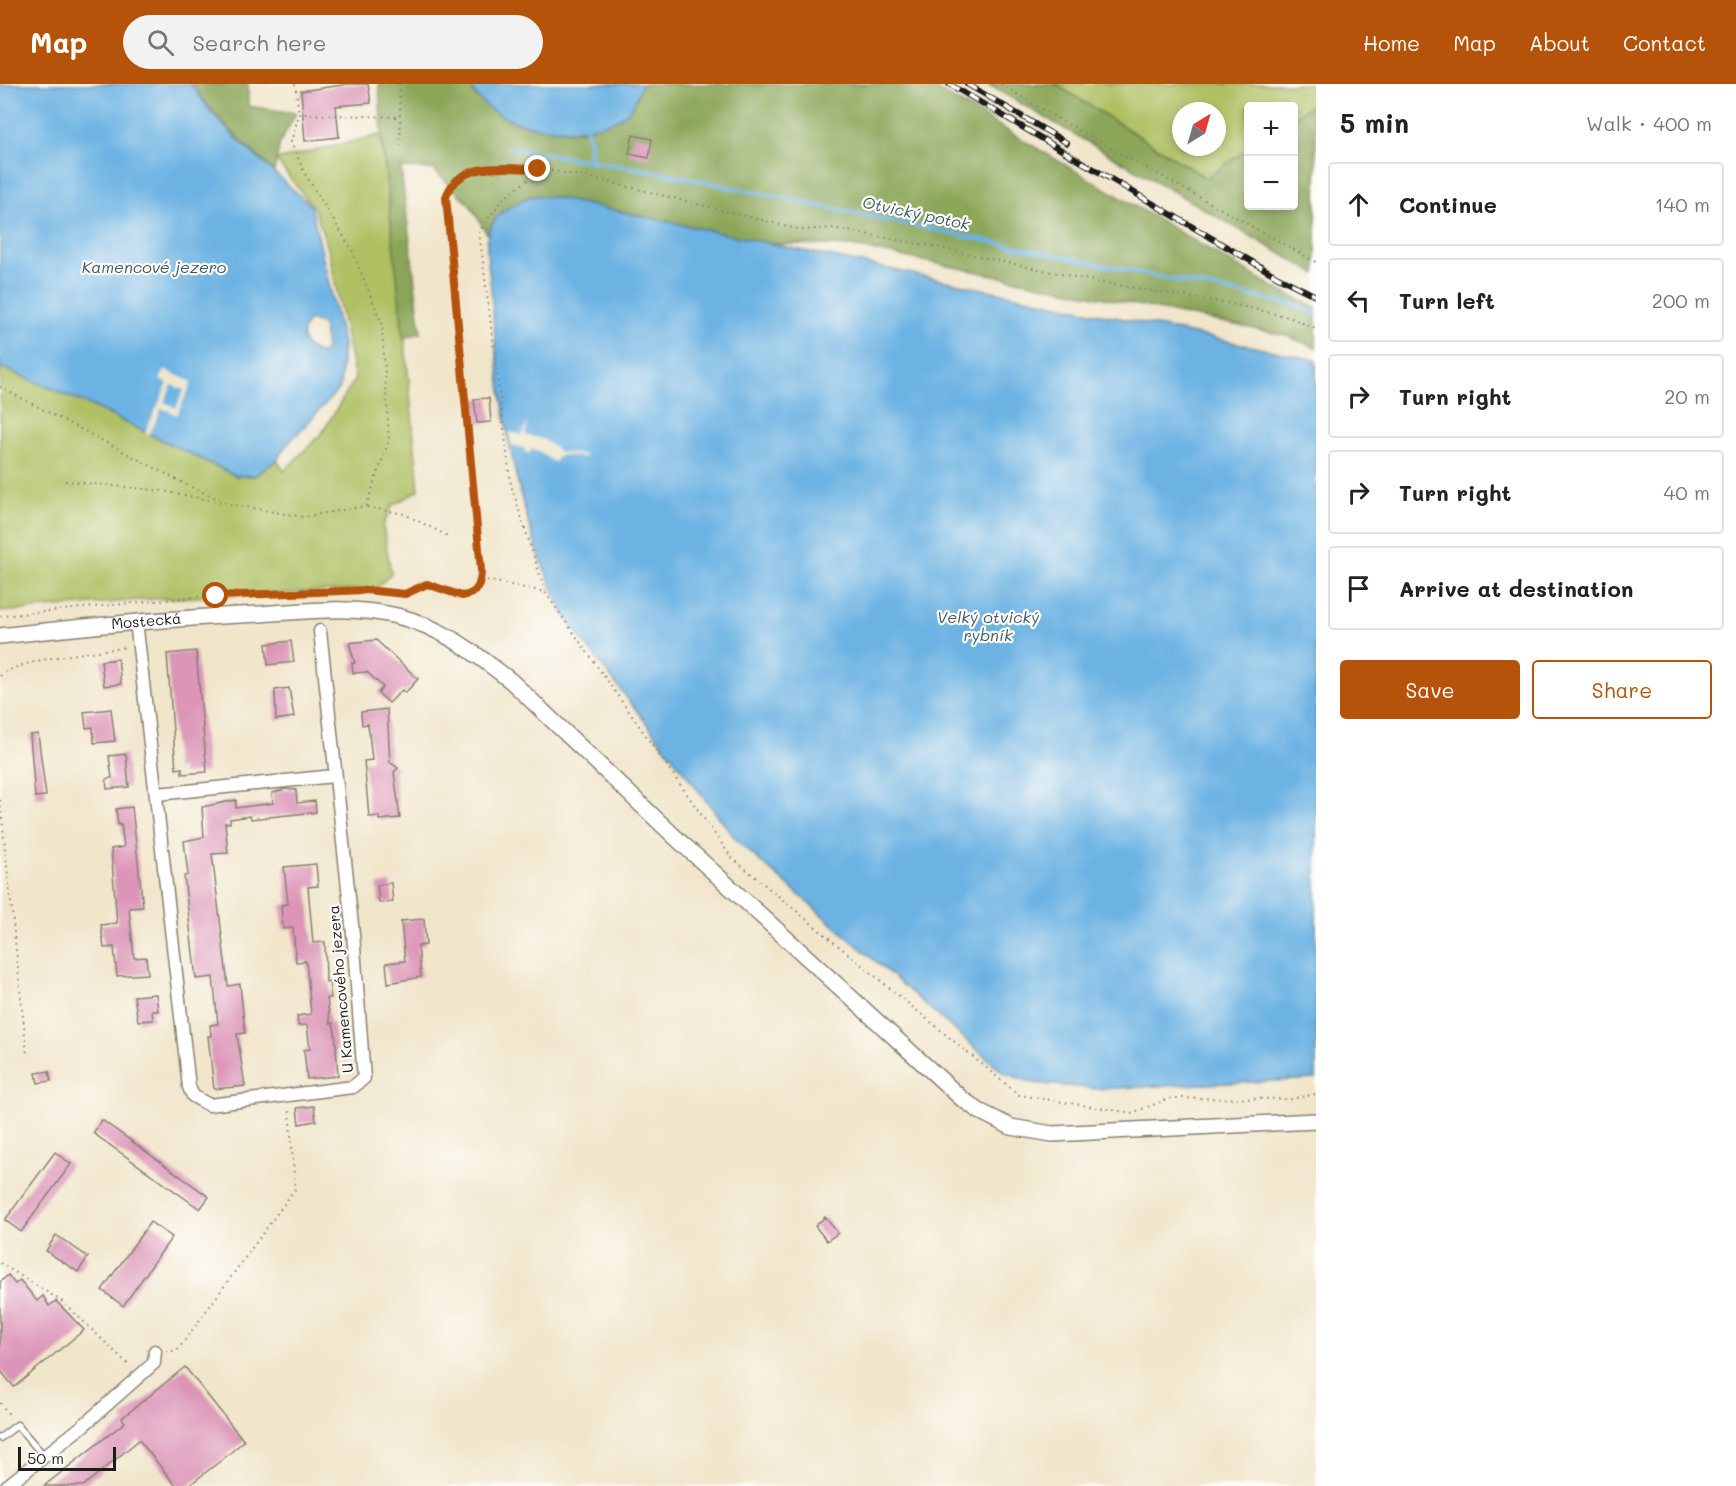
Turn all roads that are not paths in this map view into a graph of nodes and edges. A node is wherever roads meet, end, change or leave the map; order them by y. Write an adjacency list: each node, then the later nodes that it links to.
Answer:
1 (136, 621): 3 (street, Mostecká); 5 (street, U Kamencového jezera); 6 (street, Mostecká)
2 (320, 631): 4 (street, U Kamencového jezera)
3 (0, 636)
4 (334, 776): 5 (street); 5 (street, U Kamencového jezera)
5 (158, 794)
6 (1316, 1120)
7 (155, 1351): 9 (street)
8 (0, 1438): 9 (lane)
9 (44, 1457): 10 (street)
10 (7, 1486)

